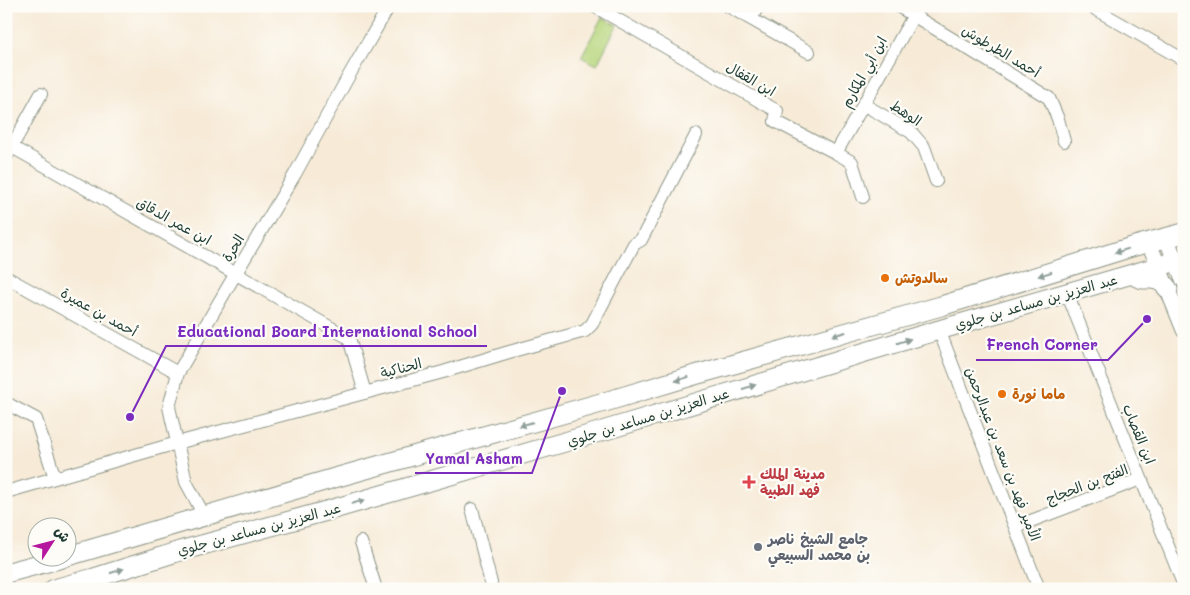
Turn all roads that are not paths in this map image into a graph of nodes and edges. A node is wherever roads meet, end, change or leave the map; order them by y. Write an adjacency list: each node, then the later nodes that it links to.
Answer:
1 (389, 6): 21 (street, الحرة)
2 (594, 6): 16 (street, ابن القفال)
3 (728, 6): 8 (street)
4 (758, 6): 8 (street)
5 (898, 6): 7 (street, أحمد الطرطوش)
6 (1090, 6): 10 (street)
7 (916, 11): 12 (street, ابن أبي المكارم); 14 (street, أحمد الطرطوش)
8 (750, 19): 9 (street)
9 (809, 52)
10 (1184, 60)
11 (41, 94): 15 (street)
12 (863, 104): 16 (street, ابن أبي المكارم); 17 (street, الوهط)
13 (696, 135): 29 (street, الحناكية)
14 (1064, 142)
15 (9, 152): 21 (street, ابن عمر الدقاق)
16 (836, 153): 18 (street, ابن القفال)
17 (936, 181)
18 (863, 197)
19 (1166, 238): 20 (street); 36 (main road, عبد العزيز بن مساعد بن جلوي, one-way to 36)
20 (1172, 262): 22 (main road, عبد العزيز بن مساعد بن جلوي); 24 (street)
21 (236, 273): 28 (street, الحرة); 29 (street, ابن عمر الدقاق)
22 (1133, 274): 24 (main road); 25 (main road, عبد العزيز بن مساعد بن جلوي)
23 (6, 277): 28 (street, أحمد بن عميرة)
24 (1176, 285): 27 (street)
25 (1067, 293): 26 (main road, عبد العزيز بن مساعد بن جلوي); 33 (street, ابن القصاب)
26 (939, 330): 37 (street, الأمير فهد بن سعد بن عبدالرحمن); 44 (main road, عبد العزيز بن مساعد بن جلوي, one-way to 26)
27 (1184, 330)
28 (178, 373): 31 (street, الحرة)
29 (365, 393): 31 (street, الحناكية)
30 (6, 403): 32 (street)
31 (177, 443): 32 (street, الحناكية); 36 (street, الحرة)
32 (55, 478): 34 (street, الحناكية)
33 (1141, 479): 37 (street, الفتح بن الحجاج); 43 (street, ابن القصاب)
34 (6, 492)
35 (472, 510): 42 (street)
36 (205, 517): 39 (main road, عبد العزيز بن مساعد بن جلوي)
37 (1015, 527): 46 (street, الأمير فهد بن سعد بن عبدالرحمن)
38 (361, 542): 45 (street)
39 (78, 553)
40 (28, 567): 41 (main road)
41 (6, 573)
42 (491, 583)
43 (1184, 586)
44 (54, 589)
45 (376, 589)
46 (1040, 589)

